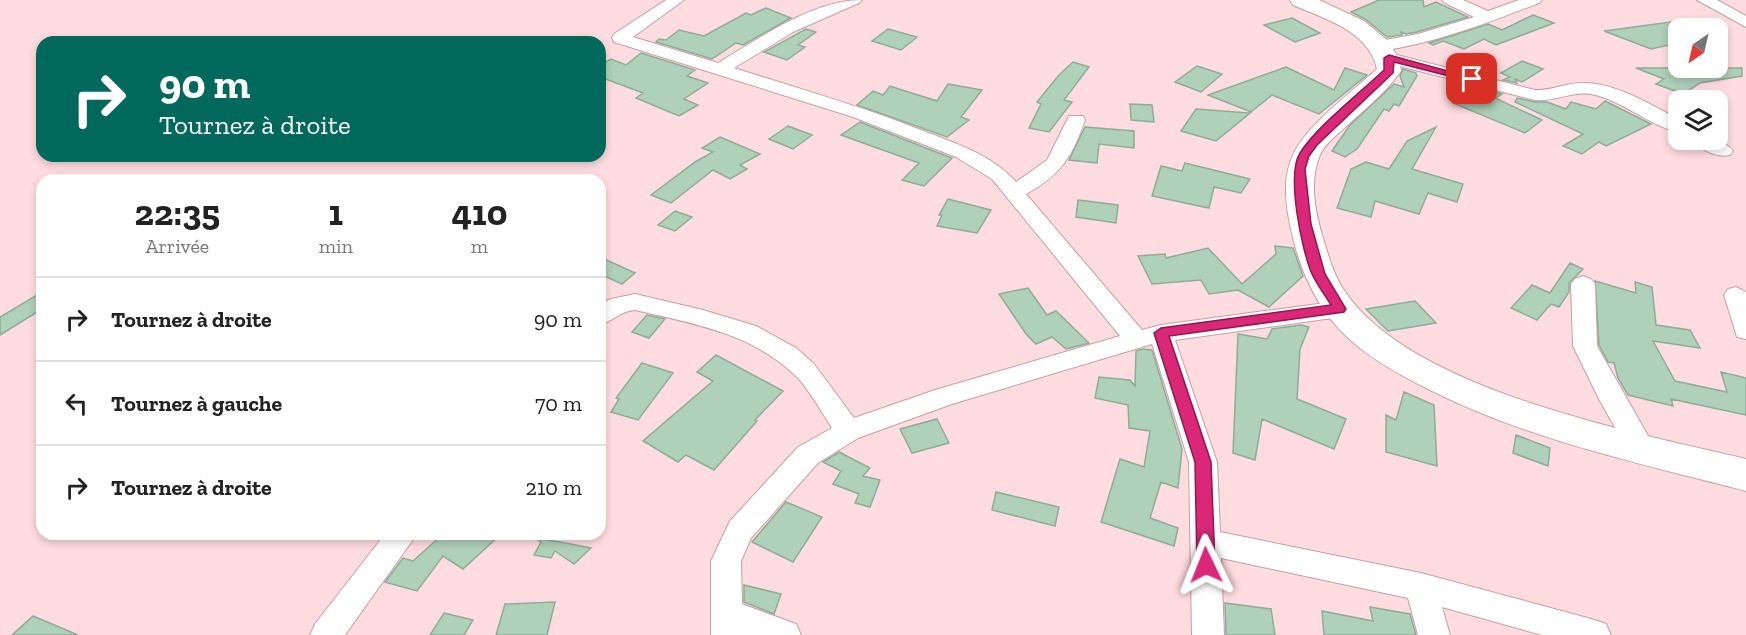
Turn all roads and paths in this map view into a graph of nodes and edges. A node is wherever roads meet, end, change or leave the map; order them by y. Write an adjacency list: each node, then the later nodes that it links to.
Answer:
1 (676, 0): 10 (street)
2 (854, 0): 10 (street)
3 (1301, 0): 9 (street)
4 (1450, 0): 7 (street)
5 (1534, 0): 7 (street)
6 (1705, 0): 8 (street)
7 (1488, 17): 9 (street)
8 (1746, 22)
9 (1384, 52): 12 (street); 16 (street)
10 (719, 70): 13 (street)
11 (1076, 120): 13 (street)
12 (1668, 120)
13 (1013, 192): 19 (street)
14 (1582, 284): 21 (street)
15 (1736, 295): 18 (street)
16 (1340, 309): 19 (street); 21 (street)
17 (606, 311): 20 (street)
18 (1746, 331)
19 (1149, 336): 20 (street); 24 (street)
20 (848, 431): 26 (street)
21 (1641, 448): 22 (street)
22 (1746, 475)
23 (397, 540): 27 (street)
24 (1205, 542): 25 (street); 29 (street)
25 (1421, 587): 30 (street); 31 (street)
26 (727, 624): 28 (street)
27 (326, 635)
28 (785, 635)
29 (1208, 635)
30 (1434, 635)
31 (1594, 635)

